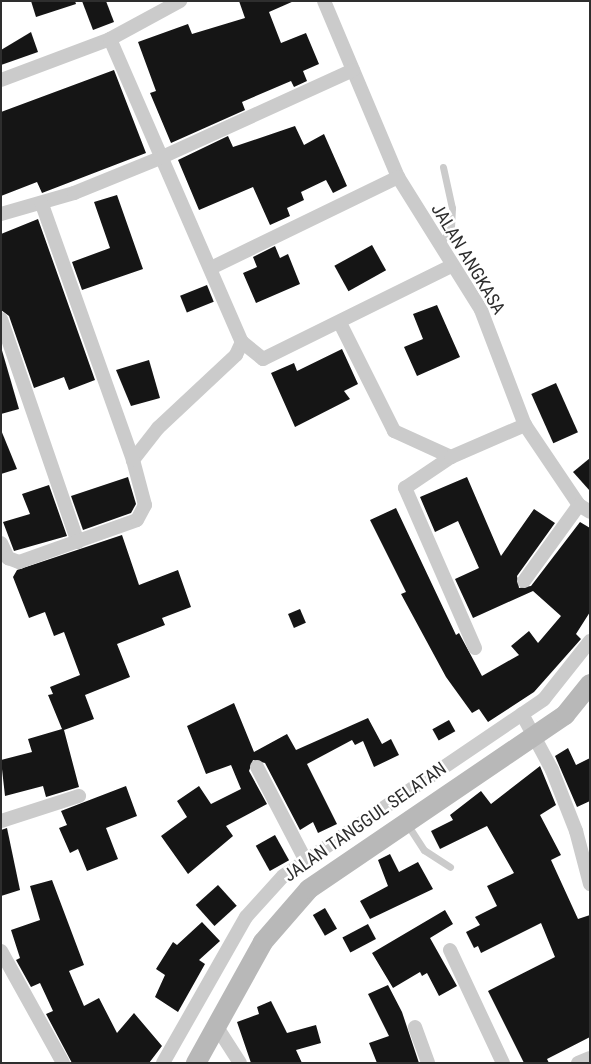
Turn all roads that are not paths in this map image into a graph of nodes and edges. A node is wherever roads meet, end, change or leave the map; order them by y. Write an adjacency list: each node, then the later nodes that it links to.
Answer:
1 (180, 1): 3 (street)
2 (324, 1): 5 (street, JALAN ANGKASA)
3 (160, 6): 4 (street)
4 (110, 39): 6 (street); 7 (street)
5 (353, 70): 7 (street); 9 (street, JALAN ANGKASA)
6 (1, 80)
7 (160, 158): 10 (street); 14 (street)
8 (443, 167): 12 (lane)
9 (398, 177): 12 (street, JALAN ANGKASA); 14 (street)
10 (42, 204): 11 (street); 20 (street)
11 (1, 214)
12 (438, 247): 13 (street, JALAN ANGKASA)
13 (451, 266): 16 (street); 18 (street, JALAN ANGKASA)
14 (213, 267): 17 (street)
15 (1, 319): 22 (street)
16 (340, 323): 17 (street); 19 (street)
17 (242, 342): 20 (street)
18 (525, 425): 19 (street); 21 (street, JALAN ANGKASA)
19 (452, 457): 26 (street)
20 (133, 460): 22 (street)
21 (584, 508): 24 (street)
22 (78, 542): 23 (street)
23 (1, 543)
24 (524, 581)
25 (590, 641): 28 (street, JALAN TANGGUL SELATAN)
26 (475, 648)
27 (590, 684): 29 (street, JALAN TANGGUL SELATAN)
28 (522, 714): 29 (street); 34 (street, JALAN TANGGUL SELATAN)
29 (534, 737): 33 (street, JALAN TANGGUL SELATAN); 36 (street)
30 (257, 767): 34 (street)
31 (79, 796): 32 (street)
32 (1, 821)
33 (406, 823): 35 (lane); 39 (street, JALAN TANGGUL SELATAN)
34 (306, 860): 43 (street, JALAN TANGGUL SELATAN)
35 (450, 867)
36 (590, 884)
37 (450, 950): 47 (street)
38 (1, 951): 42 (street)
39 (215, 1024): 44 (street, JALAN TANGGUL SELATAN); 45 (street)
40 (416, 1027): 46 (street)
41 (590, 1058): 48 (street)
42 (63, 1063)
43 (163, 1063)
44 (196, 1063)
45 (240, 1063)
46 (428, 1063)
47 (503, 1063)
48 (578, 1063)

